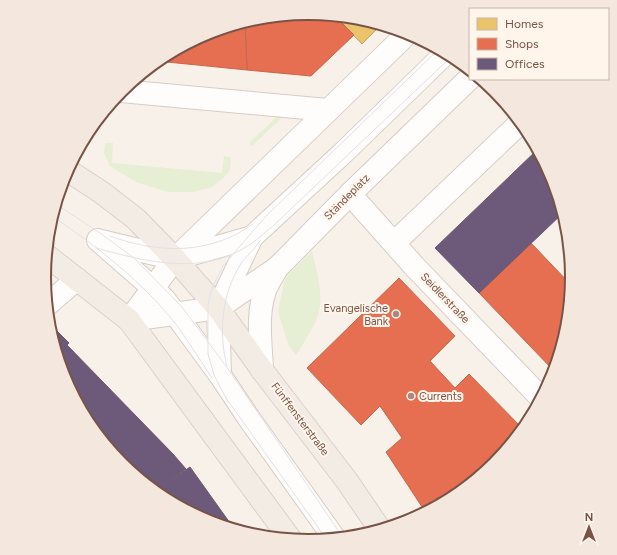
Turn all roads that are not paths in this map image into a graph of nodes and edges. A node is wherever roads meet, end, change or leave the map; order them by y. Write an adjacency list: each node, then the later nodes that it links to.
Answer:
1 (402, 38): 5 (street)
2 (442, 57): 9 (street)
3 (469, 79): 8 (street, Ständeplatz)
4 (131, 91): 5 (street)
5 (328, 110): 11 (street)
6 (517, 126): 10 (street)
7 (73, 174): 11 (main road, Fünffensterstraße)
8 (350, 194): 10 (street, Seidlerstraße); 13 (street, Ständeplatz)
9 (252, 237): 11 (street); 17 (street)
10 (394, 243): 22 (street, Seidlerstraße)
11 (175, 258): 15 (street); 15 (street); 17 (main road, Fünffensterstraße)
12 (52, 260): 14 (main road)
13 (277, 268): 17 (street, Ständeplatz); 20 (street)
14 (76, 279): 16 (street); 19 (main road)
15 (153, 288): 18 (street); 19 (street)
16 (52, 300)
17 (218, 308): 18 (street); 20 (main road, Fünffensterstraße); 21 (street)
18 (175, 314): 19 (street); 21 (street)
19 (129, 320): 24 (main road)
20 (262, 370): 23 (main road, Fünffensterstraße)
21 (220, 375): 25 (street)
22 (537, 394)
23 (378, 525)
24 (286, 534)
25 (331, 534)

